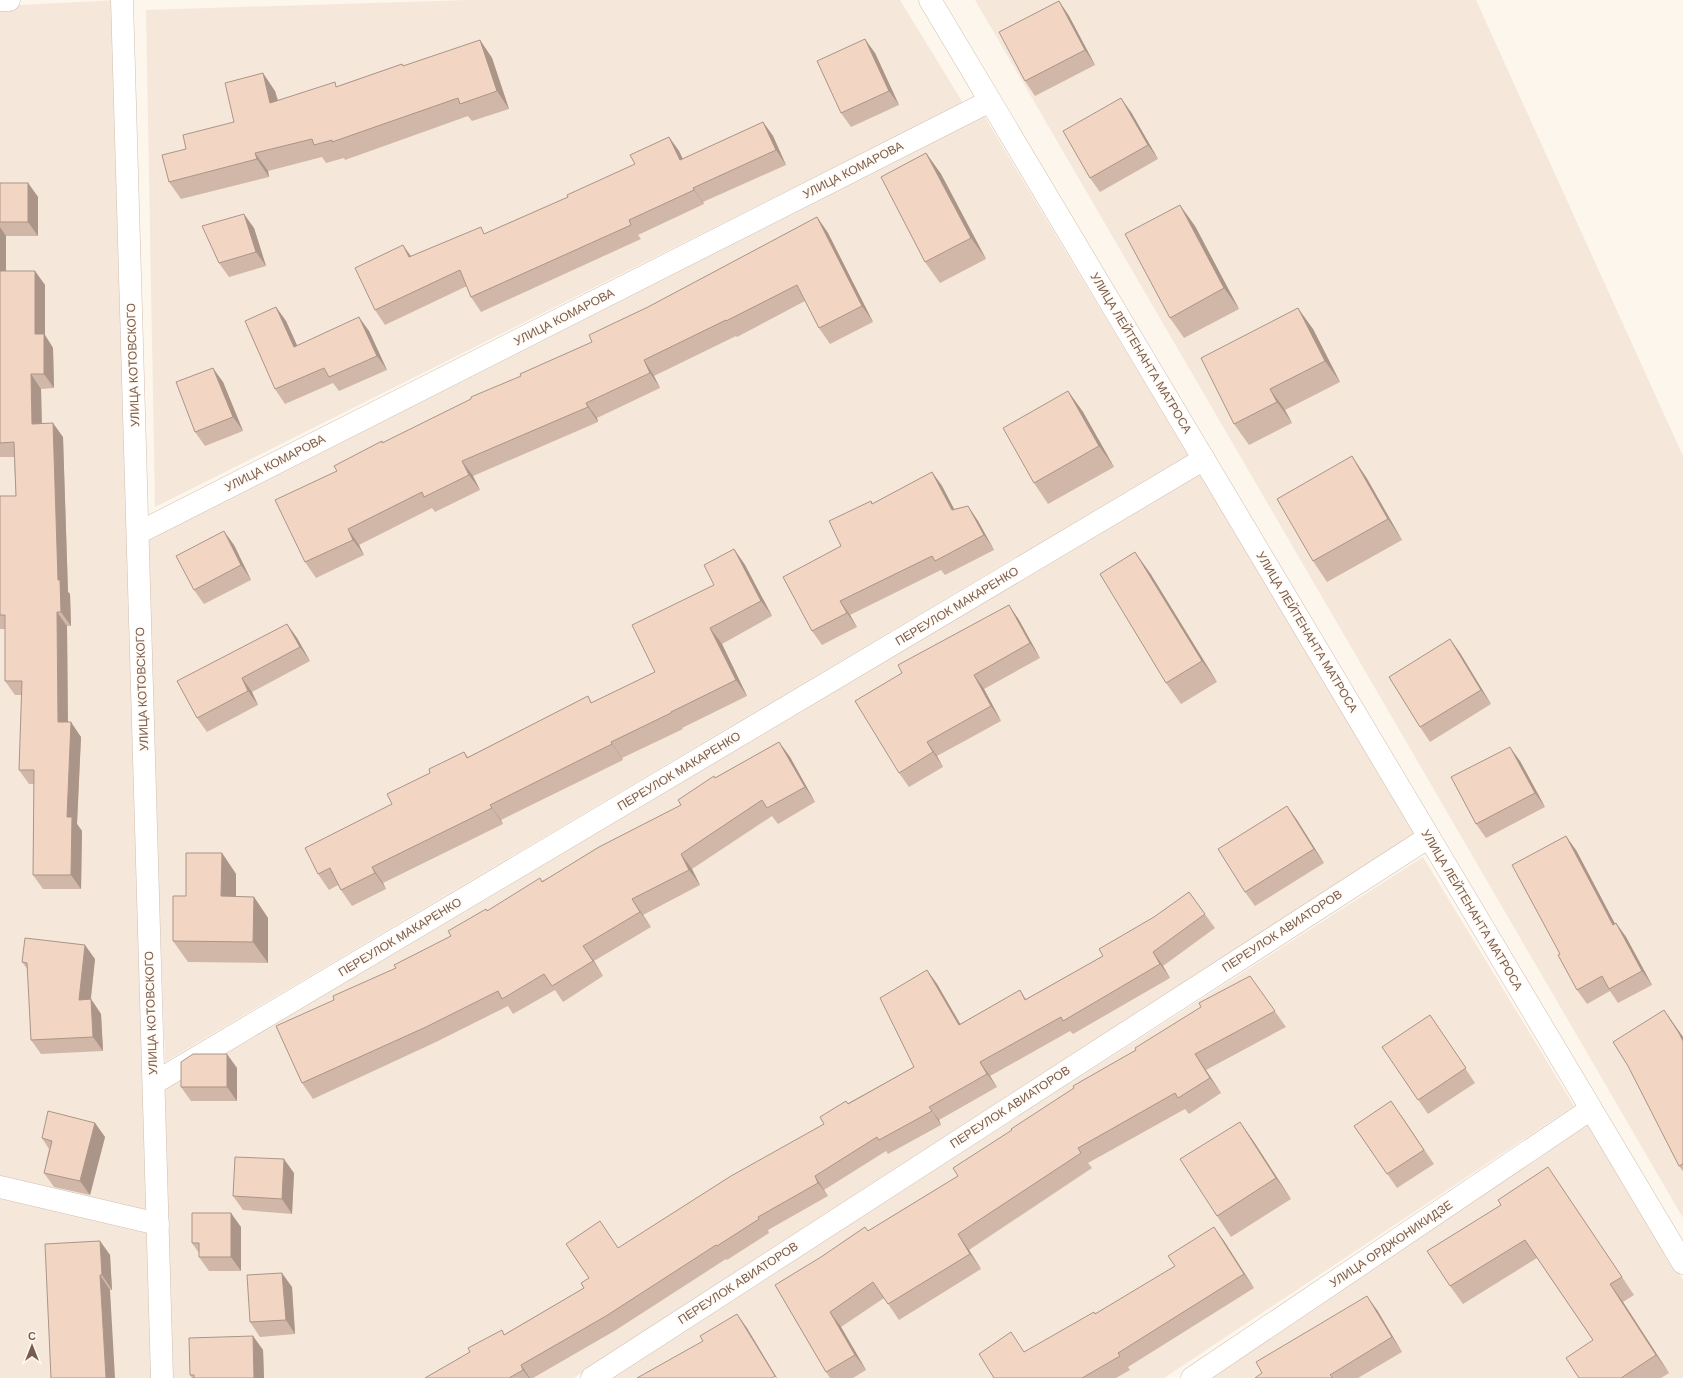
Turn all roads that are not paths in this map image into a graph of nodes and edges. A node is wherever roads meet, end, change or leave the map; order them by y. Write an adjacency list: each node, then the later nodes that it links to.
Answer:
1 (0, 0): 2 (street)
2 (8, 0)
3 (122, 0): 7 (street, УЛИЦА КОТОВСКОГО)
4 (930, 0): 5 (street, УЛИЦА ЛЕЙТЕНАНТА МАТРОСА)
5 (990, 100): 6 (street, УЛИЦА ЛЕЙТЕНАНТА МАТРОСА); 7 (street, УЛИЦА КОМАРОВА)
6 (1204, 459): 8 (street, УЛИЦА ЛЕЙТЕНАНТА МАТРОСА); 9 (street, ПЕРЕУЛОК МАКАРЕНКО)
7 (138, 533): 9 (street, УЛИЦА КОТОВСКОГО)
8 (1429, 837): 10 (street, УЛИЦА ЛЕЙТЕНАНТА МАТРОСА); 15 (street, ПЕРЕУЛОК АВИАТОРОВ)
9 (154, 1083): 12 (street, УЛИЦА КОТОВСКОГО)
10 (1591, 1109): 13 (street, УЛИЦА ЛЕЙТЕНАНТА МАТРОСА); 16 (street, УЛИЦА ОРДЖОНИКИДЗЕ)
11 (0, 1187): 12 (street)
12 (158, 1224): 14 (street, УЛИЦА КОТОВСКОГО)
13 (1683, 1263)
14 (162, 1378)
15 (592, 1378)
16 (1192, 1378)

